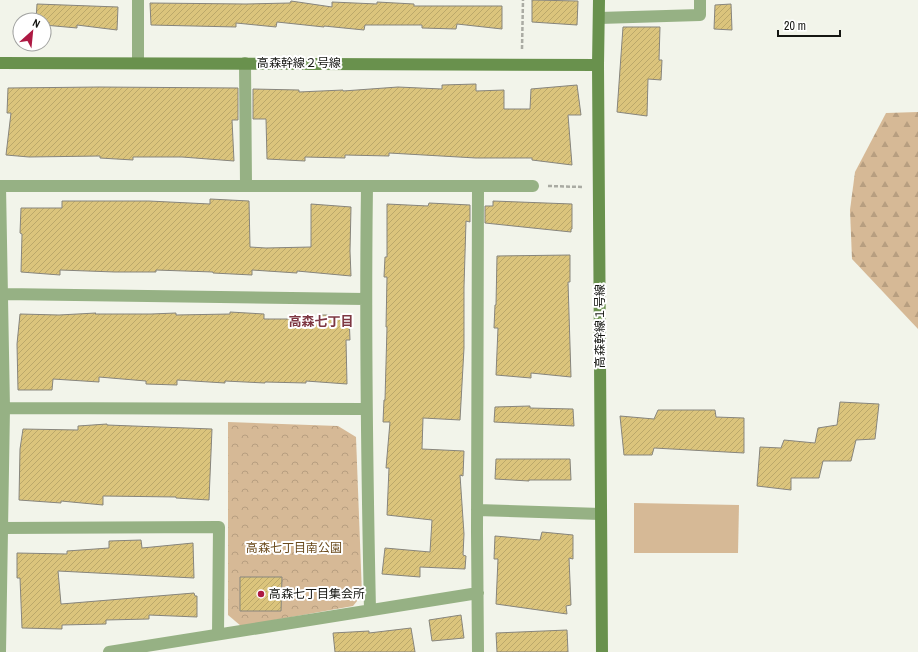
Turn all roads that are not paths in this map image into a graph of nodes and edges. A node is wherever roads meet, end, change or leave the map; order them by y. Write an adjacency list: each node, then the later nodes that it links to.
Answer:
1 (138, 0): 5 (street)
2 (599, 0): 4 (street, 高森幹線１号線)
3 (700, 0): 4 (street)
4 (599, 18): 8 (street, 高森幹線１号線)
5 (138, 62): 6 (street, 高森幹線２号線); 7 (street, 高森幹線２号線)
6 (0, 63)
7 (244, 63): 8 (street, 高森幹線２号線); 10 (street)
8 (598, 65): 19 (street, 高森幹線１号線)
9 (0, 186): 10 (street); 14 (street)
10 (246, 186): 11 (street)
11 (367, 186): 12 (street); 15 (street)
12 (478, 186): 13 (street); 18 (street)
13 (533, 186)
14 (3, 294): 15 (street); 16 (street)
15 (365, 299): 17 (street)
16 (4, 408): 17 (street); 20 (street)
17 (366, 409): 23 (street)
18 (477, 510): 19 (street); 21 (street)
19 (601, 514): 28 (street, 高森幹線１号線)
20 (2, 528): 22 (street); 24 (street)
21 (478, 593): 23 (street); 27 (street)
22 (1, 598): 25 (street)
23 (370, 610): 24 (street)
24 (218, 634): 26 (street)
25 (0, 652)
26 (109, 652)
27 (478, 652)
28 (602, 652)

